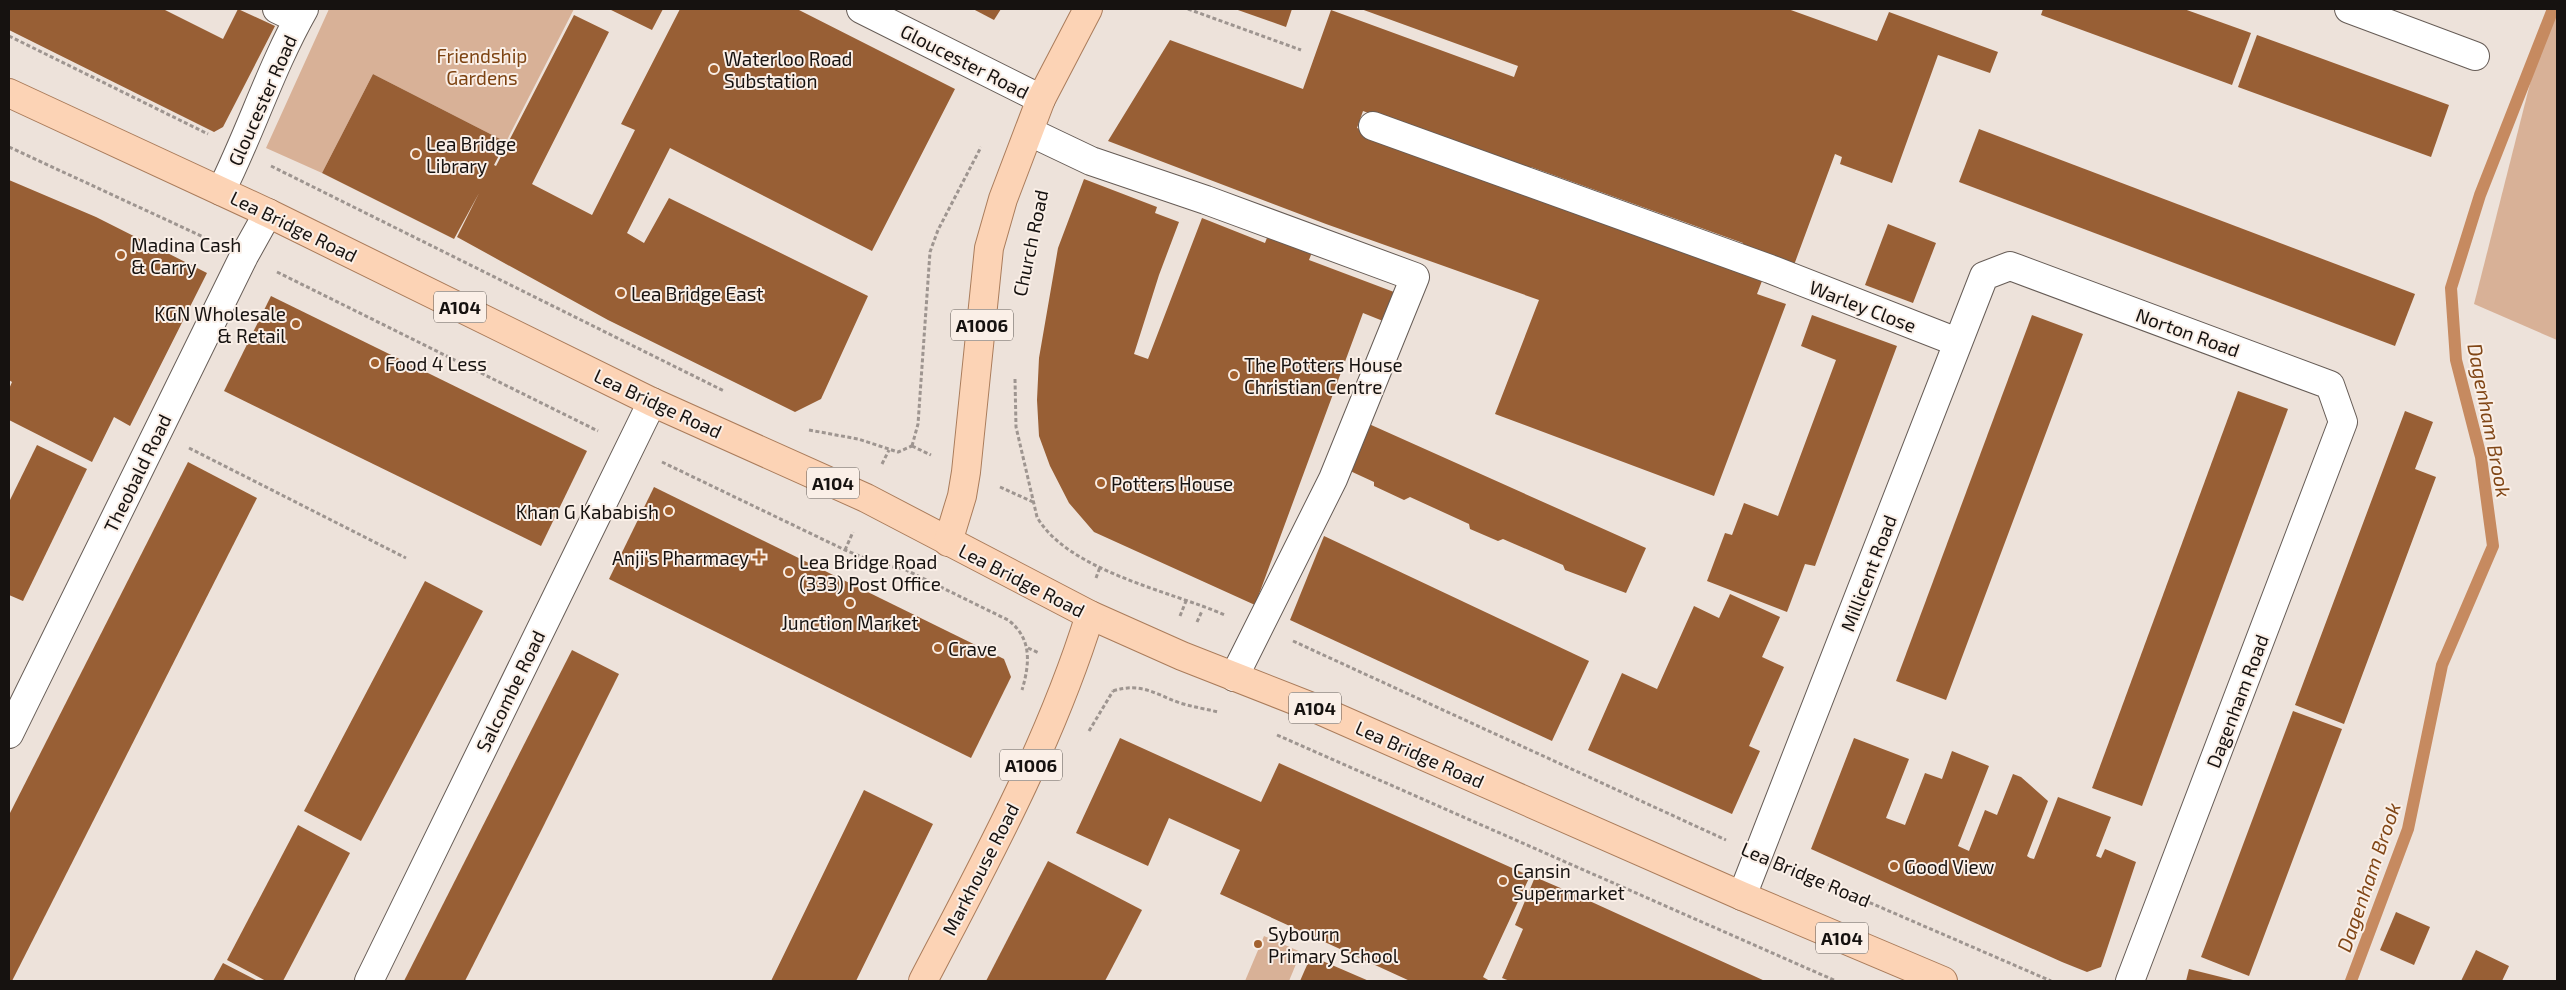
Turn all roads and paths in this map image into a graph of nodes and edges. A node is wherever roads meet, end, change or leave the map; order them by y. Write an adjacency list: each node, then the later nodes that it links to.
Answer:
1 (861, 9): 10 (street, Gloucester Road)
2 (1088, 9): 10 (main road, Church Road / A1006)
3 (1188, 9): 7 (path)
4 (2349, 9): 8 (street)
5 (293, 12): 15 (street, Gloucester Road)
6 (9, 36): 15 (path, Lea Bridge Road)
7 (1301, 50)
8 (2475, 56)
9 (9, 93): 16 (main road, Lea Bridge Road / A104)
10 (1041, 99): 12 (main road, Church Road / A1006)
11 (1373, 126): 20 (street, Warley Close)
12 (1030, 132): 35 (main road, Church Road / A1006); 41 (street)
13 (984, 142): 27 (path)
14 (9, 147): 18 (path)
15 (241, 150): 16 (street, Gloucester Road); 22 (path, Lea Bridge Road)
16 (221, 191): 17 (main road, Lea Bridge Road / A104)
17 (268, 213): 18 (street, Theobald Road); 23 (main road, Lea Bridge Road / A104)
18 (244, 256): 26 (street, Theobald Road); 28 (path)
19 (2010, 266): 20 (street, Millicent Road); 24 (street, Norton Road)
20 (1957, 342): 52 (street, Millicent Road)
21 (1015, 378): 33 (path)
22 (732, 395)
23 (652, 402): 28 (street, Salcombe Road); 35 (main road, Lea Bridge Road / A104)
24 (2343, 422): 59 (street, Dagenham Road)
25 (801, 429): 29 (path)
26 (158, 432): 37 (path); 50 (street, Theobald Road)
27 (912, 446): 29 (path); 30 (path)
28 (630, 447): 36 (path); 54 (street, Salcombe Road)
29 (889, 450): 31 (path)
30 (930, 454)
31 (881, 468)
32 (1010, 492): 33 (path)
33 (1034, 503): 38 (path, Lea Bridge Road)
34 (849, 540): 36 (path)
35 (948, 542): 39 (main road, Lea Bridge Road / A104)
36 (845, 550): 42 (path)
37 (406, 558)
38 (1186, 600): 40 (path); 41 (path, Lea Bridge Road)
39 (1090, 615): 44 (main road, Lea Bridge Road / A104); 55 (main road, Markhouse Road / A1006)
40 (1177, 622)
41 (1258, 629): 44 (street); 52 (path, Lea Bridge Road)
42 (1028, 648): 43 (path); 47 (path)
43 (1034, 651)
44 (1234, 678): 53 (main road, Lea Bridge Road / A104)
45 (1107, 688): 46 (path)
46 (1114, 691): 48 (path); 51 (path)
47 (1018, 698)
48 (1225, 714)
49 (1269, 732): 56 (path)
50 (9, 734)
51 (1085, 738)
52 (1759, 855): 53 (street, Millicent Road); 58 (path, Lea Bridge Road)
53 (1742, 896): 57 (main road, Lea Bridge Road / A104)
54 (368, 981)
55 (923, 981)
56 (1836, 981)
57 (1943, 981)
58 (2051, 981)
59 (2130, 981)

